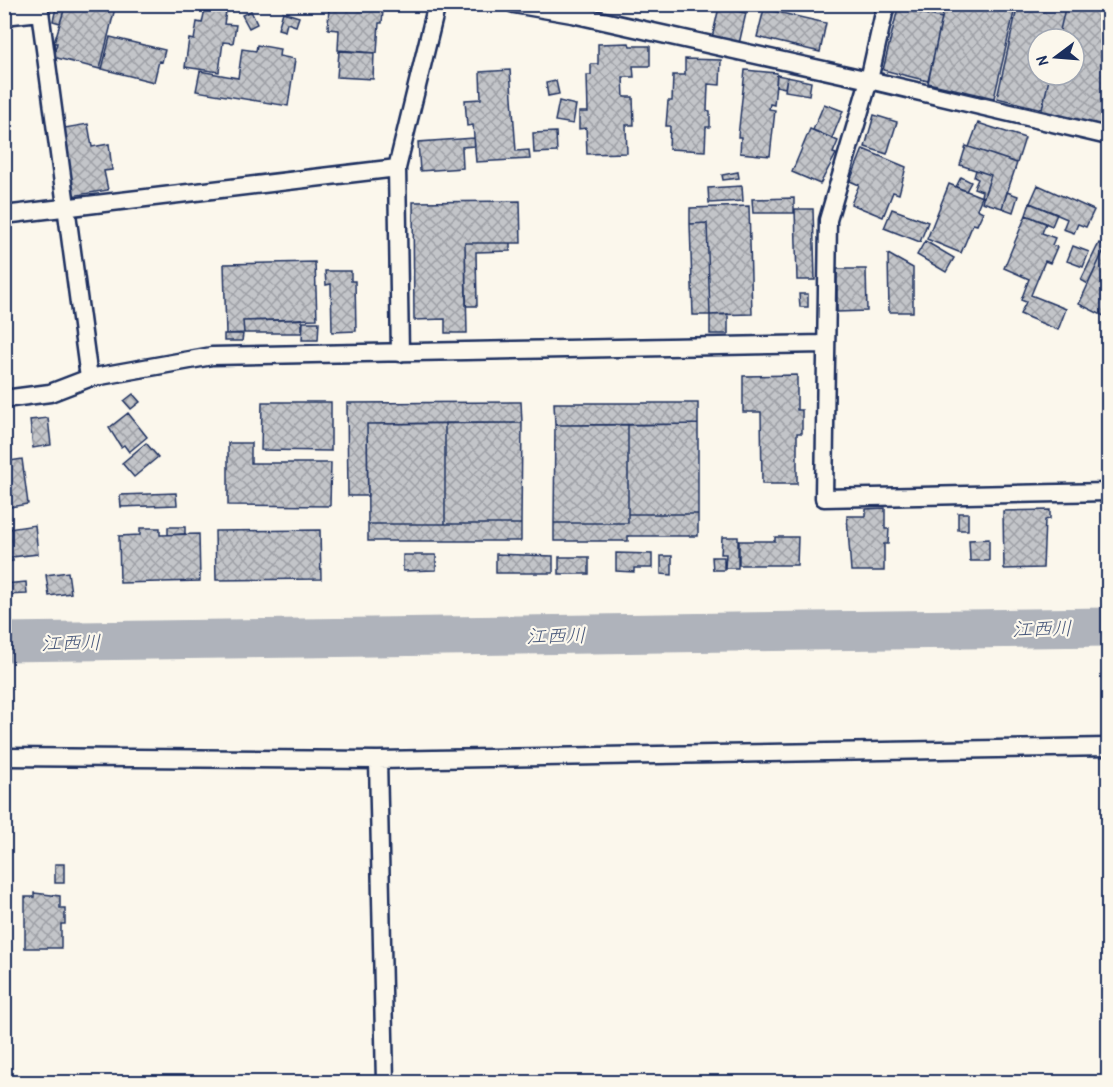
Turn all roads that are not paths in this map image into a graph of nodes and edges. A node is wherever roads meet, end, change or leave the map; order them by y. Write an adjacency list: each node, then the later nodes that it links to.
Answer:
1 (437, 4): 9 (street)
2 (514, 4): 5 (street)
3 (886, 4): 7 (street)
4 (39, 8): 6 (street); 10 (street)
5 (573, 9): 7 (street)
6 (4, 16)
7 (869, 80): 8 (street); 12 (street)
8 (1108, 136)
9 (397, 168): 10 (street); 13 (street)
10 (66, 207): 11 (street); 14 (street)
11 (4, 215)
12 (825, 344): 13 (street); 16 (street)
13 (400, 353): 14 (street)
14 (89, 378): 15 (street)
15 (4, 399)
16 (1108, 492)
17 (1108, 747): 19 (street)
18 (4, 757): 19 (street)
19 (378, 760): 20 (street)
20 (385, 1083)

